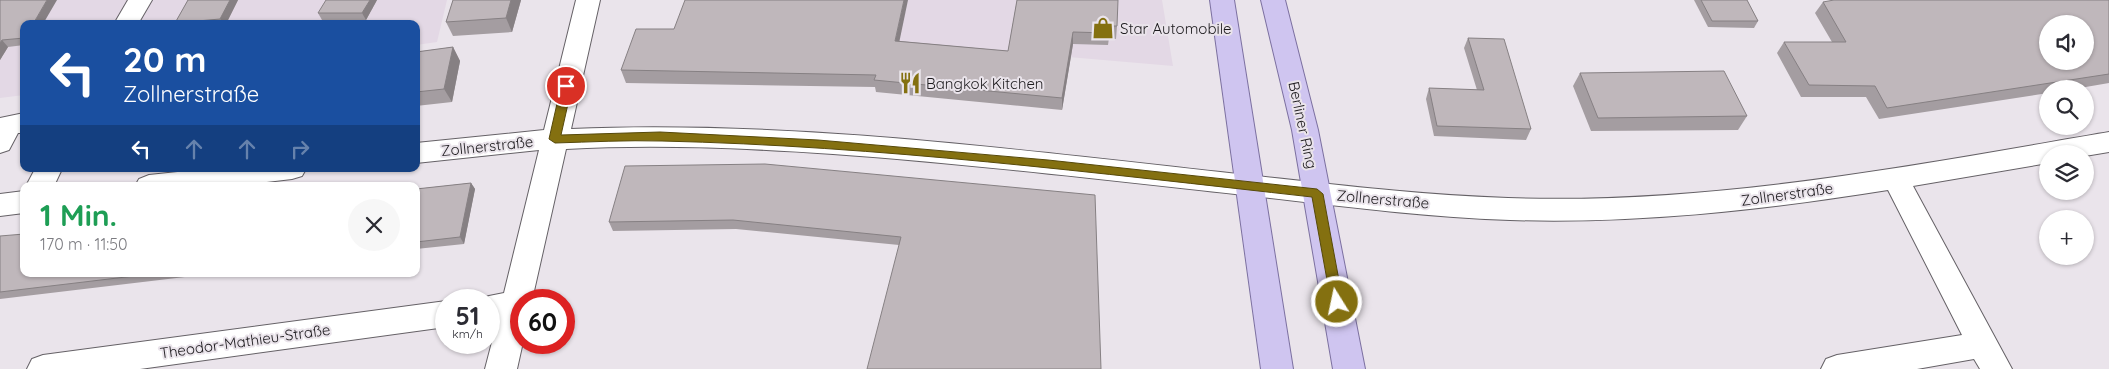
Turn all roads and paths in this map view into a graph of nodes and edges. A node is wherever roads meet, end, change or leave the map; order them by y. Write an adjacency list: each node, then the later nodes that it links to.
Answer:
1 (140, 0): 5 (street)
2 (588, 0): 7 (street)
3 (1222, 0): 14 (main road)
4 (1273, 0): 15 (main road, Berliner Ring)
5 (128, 20)
6 (20, 124): 9 (street)
7 (555, 139): 10 (street, Zollnerstraße); 14 (street, Zollnerstraße); 18 (street)
8 (2109, 142): 12 (street, Zollnerstraße)
9 (0, 144)
10 (420, 152)
11 (267, 172): 13 (street)
12 (1896, 179): 15 (street, Zollnerstraße); 20 (street)
13 (183, 182)
14 (1250, 186): 15 (street, Zollnerstraße); 23 (main road)
15 (1317, 194): 24 (main road, Berliner Ring)
16 (20, 202): 17 (street)
17 (0, 205)
18 (502, 306): 22 (street)
19 (435, 316): 21 (street, Theodor-Mathieu-Straße)
20 (1989, 357): 25 (street)
21 (43, 369)
22 (501, 369)
23 (1277, 369)
24 (1349, 369)
25 (1837, 369)

